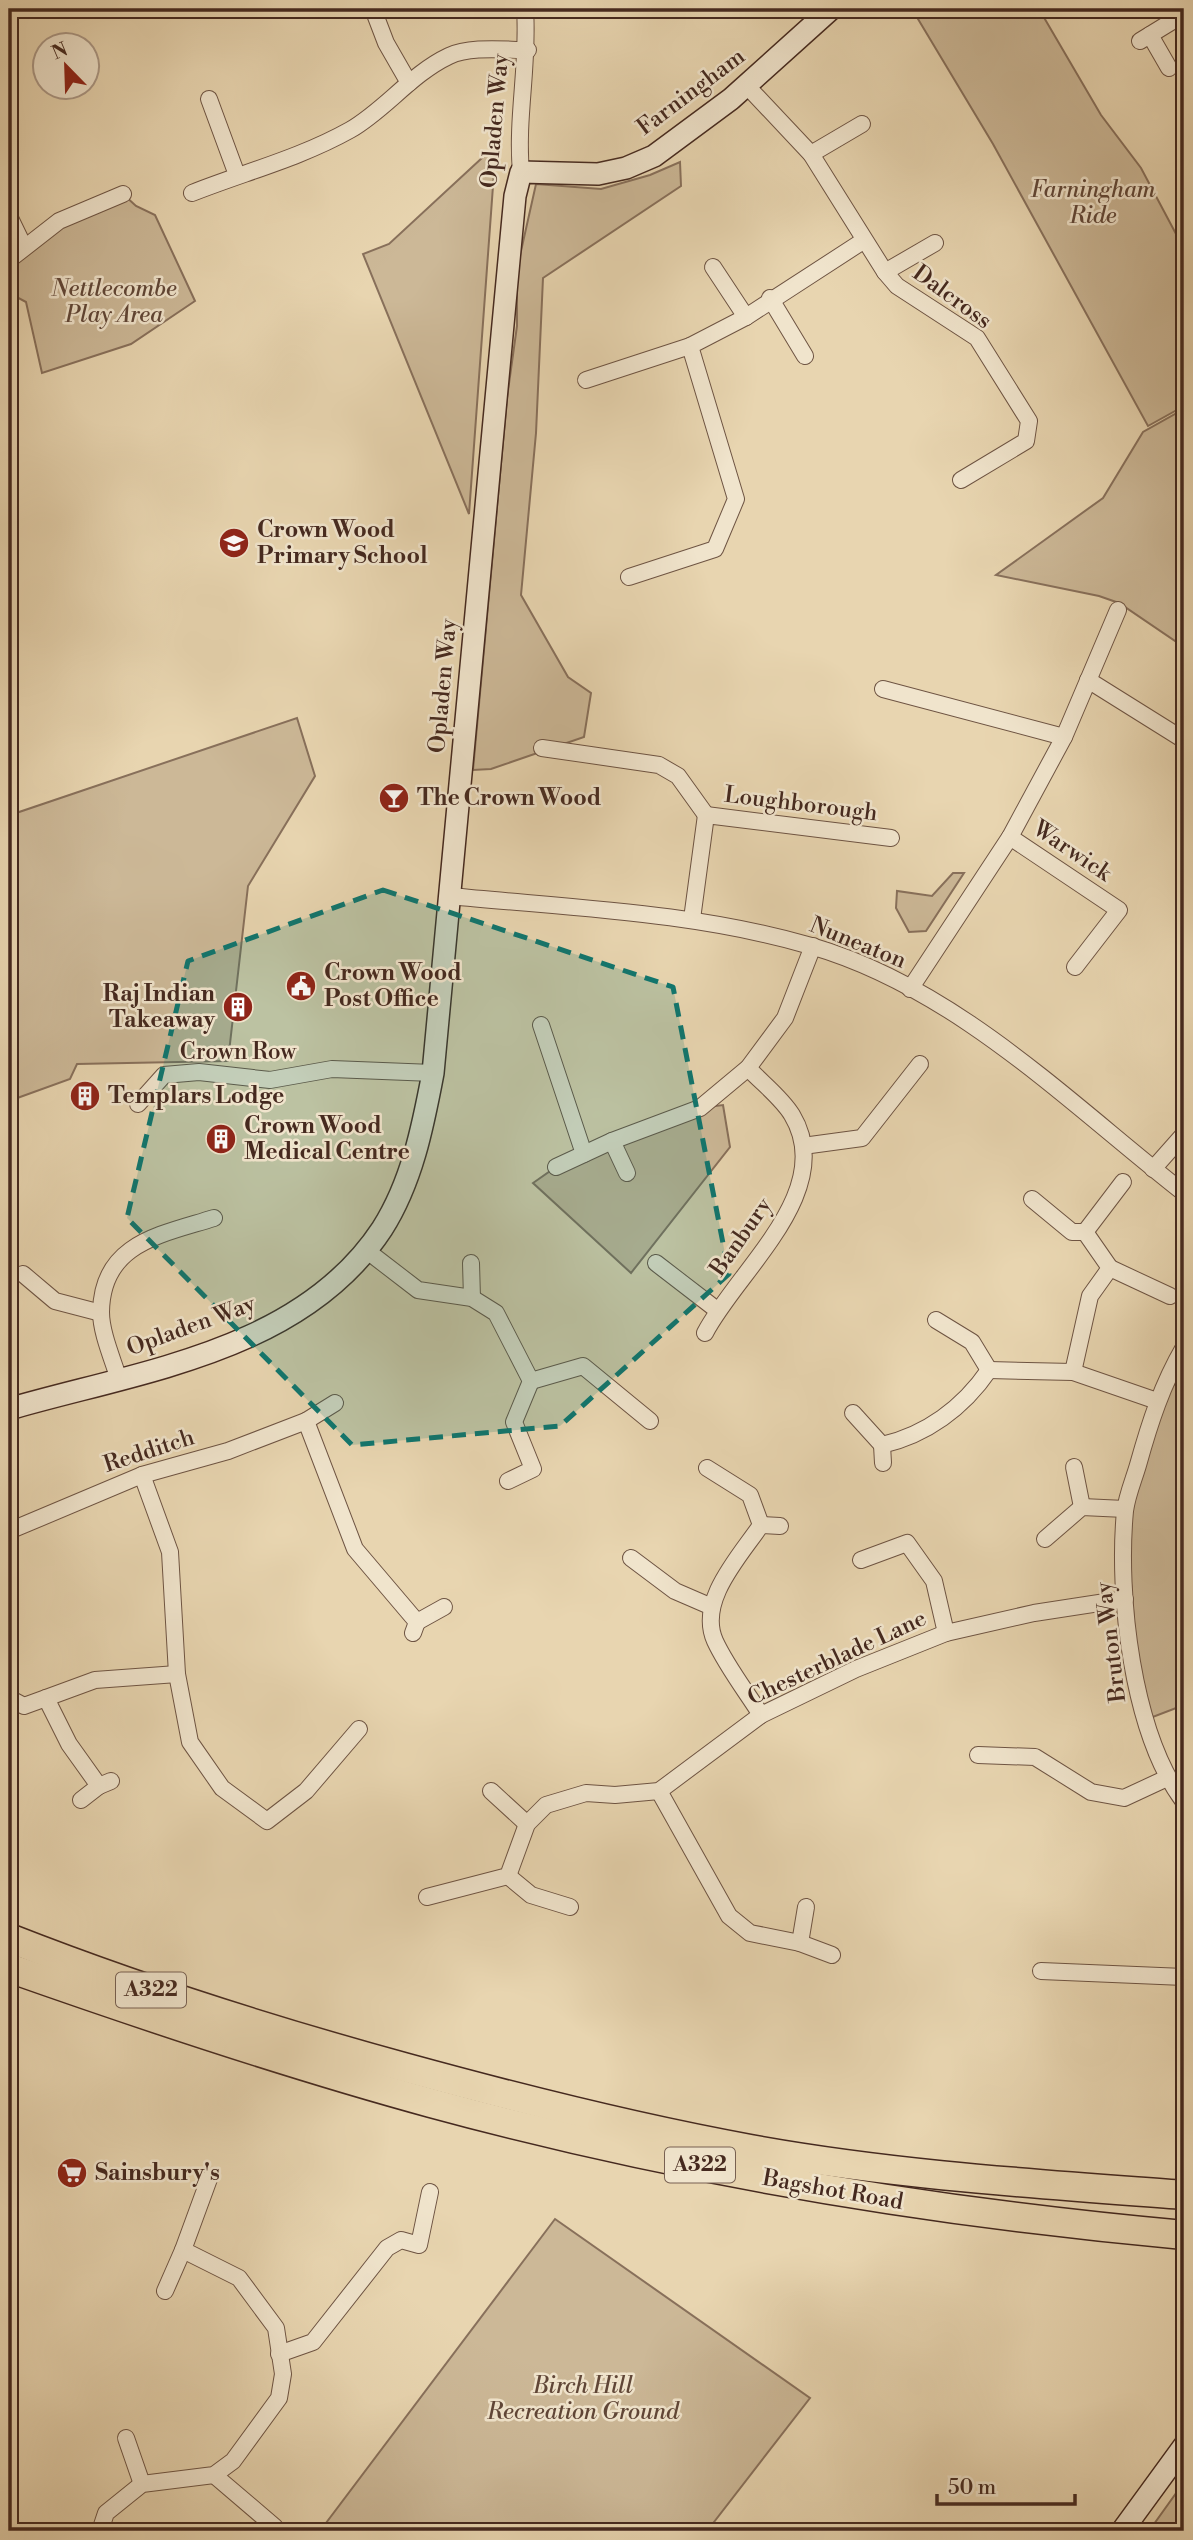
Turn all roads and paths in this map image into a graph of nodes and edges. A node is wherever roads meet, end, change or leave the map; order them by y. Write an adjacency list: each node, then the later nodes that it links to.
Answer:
1 (373, 9): 7 (street)
2 (525, 9): 5 (street, Opladen Way)
3 (831, 9): 8 (street, Farningham)
4 (1184, 15): 6 (street)
5 (528, 50): 7 (street); 12 (street, Opladen Way)
6 (1168, 68)
7 (409, 83): 13 (street)
8 (747, 86): 11 (street, Dalcross); 12 (street, Farningham)
9 (209, 99): 13 (street)
10 (862, 124): 11 (street)
11 (811, 154): 17 (street, Dalcross)
12 (522, 172): 39 (street, Opladen Way)
13 (237, 175): 14 (street)
14 (192, 193)
15 (123, 194): 19 (street)
16 (9, 216): 19 (street)
17 (863, 241): 22 (street, Dalcross); 23 (street)
18 (935, 243): 22 (street, Dalcross)
19 (24, 247): 20 (street)
20 (9, 260)
21 (713, 267): 24 (street)
22 (885, 272): 28 (street, Dalcross)
23 (770, 298): 24 (street); 26 (street)
24 (746, 317): 25 (street)
25 (690, 346): 27 (street); 29 (street)
26 (805, 356)
27 (586, 380)
28 (961, 480)
29 (629, 577)
30 (1118, 610): 31 (street, Warwick)
31 (1088, 680): 33 (street, Warwick); 34 (street)
32 (883, 690): 33 (street)
33 (1064, 737): 37 (street, Warwick)
34 (1184, 740)
35 (542, 748): 36 (street, Loughborough)
36 (706, 815): 38 (street, Loughborough); 40 (street, Loughborough)
37 (1010, 837): 42 (street, Warwick); 43 (street, Warwick)
38 (891, 838)
39 (450, 896): 40 (street, Nuneaton); 47 (street, Opladen Way)
40 (692, 919): 41 (street, Nuneaton)
41 (813, 946): 43 (street, Nuneaton); 46 (street)
42 (1075, 967)
43 (910, 989): 54 (street, Nuneaton)
44 (541, 1025): 52 (street)
45 (920, 1064): 51 (street)
46 (748, 1068): 50 (street); 51 (street, Banbury)
47 (433, 1073): 48 (street, Crown Row); 61 (street, Opladen Way)
48 (138, 1104)
49 (1184, 1134): 54 (street)
50 (612, 1141): 52 (street); 55 (street)
51 (803, 1146): 68 (street, Banbury)
52 (584, 1154): 53 (street)
53 (556, 1167)
54 (1153, 1169): 57 (street, Nuneaton)
55 (627, 1173)
56 (1123, 1182): 60 (street)
57 (1184, 1193)
58 (1031, 1199): 60 (street)
59 (214, 1218): 69 (street)
60 (1085, 1232): 64 (street)
61 (366, 1250): 67 (street); 75 (street, Opladen Way)
62 (656, 1262): 68 (street, Banbury)
63 (471, 1264): 67 (street)
64 (1110, 1268): 66 (street); 74 (street)
65 (23, 1274): 69 (street)
66 (1170, 1296)
67 (472, 1298): 76 (street)
68 (717, 1310): 71 (street, Banbury)
69 (101, 1313): 75 (street)
70 (936, 1320): 73 (street)
71 (705, 1333)
72 (1184, 1347): 77 (street, Bruton Way)
73 (989, 1370): 74 (street); 83 (street)
74 (1073, 1372): 77 (street)
75 (119, 1380): 79 (street, Opladen Way)
76 (531, 1381): 82 (street); 88 (street)
77 (1157, 1401): 90 (street, Bruton Way)
78 (335, 1402): 81 (street, Redditch)
79 (9, 1409)
80 (853, 1413): 83 (street)
81 (306, 1421): 87 (street, Redditch); 98 (street)
82 (650, 1421)
83 (881, 1445): 84 (street)
84 (883, 1463)
85 (1074, 1467): 89 (street)
86 (707, 1468): 91 (street)
87 (142, 1475): 93 (street, Redditch); 101 (street)
88 (508, 1481)
89 (1082, 1507): 90 (street); 94 (street)
90 (1125, 1509): 97 (street, Bruton Way)
91 (761, 1525): 92 (street); 99 (street)
92 (780, 1527)
93 (9, 1531)
94 (1045, 1539)
95 (631, 1558): 99 (street)
96 (861, 1560): 100 (street, Chesterblade Lane)
97 (1125, 1599): 100 (street, Chesterblade Lane); 107 (street, Bruton Way)
98 (444, 1607)
99 (712, 1607): 104 (street)
100 (946, 1633): 104 (street, Chesterblade Lane)
101 (177, 1674): 103 (street); 105 (street)
102 (9, 1698): 103 (street)
103 (46, 1698): 110 (street)
104 (761, 1715): 109 (street, Chesterblade Lane)
105 (359, 1729)
106 (978, 1755): 107 (street)
107 (1167, 1778): 111 (street, Bruton Way)
108 (491, 1791): 112 (street)
109 (659, 1791): 112 (street); 118 (street)
110 (81, 1800)
111 (1184, 1801)
112 (527, 1824): 113 (street)
113 (508, 1876): 114 (street); 116 (street)
114 (427, 1897)
115 (806, 1907): 118 (street)
116 (570, 1908)
117 (9, 1938): 123 (highway, A322)
118 (800, 1943): 119 (street)
119 (832, 1955)
120 (9, 1968): 123 (highway, A322)
121 (1041, 1971): 122 (street)
122 (1184, 1977)
123 (290, 2049): 124 (highway, Bagshot Road / A322); 129 (highway, Bagshot Road / A322)
124 (933, 2174): 127 (highway, Bagshot Road / A322); 128 (highway)
125 (209, 2179): 130 (street)
126 (430, 2192): 132 (street)
127 (1184, 2195)
128 (1184, 2214)
129 (1184, 2235)
130 (183, 2250): 131 (street); 132 (street)
131 (165, 2291)
132 (279, 2354): 135 (street)
133 (126, 2438): 136 (street)
134 (1184, 2446): 139 (street)
135 (214, 2475): 136 (street); 137 (street)
136 (142, 2484): 138 (street)
137 (275, 2528)
138 (100, 2531)
139 (1122, 2531)

